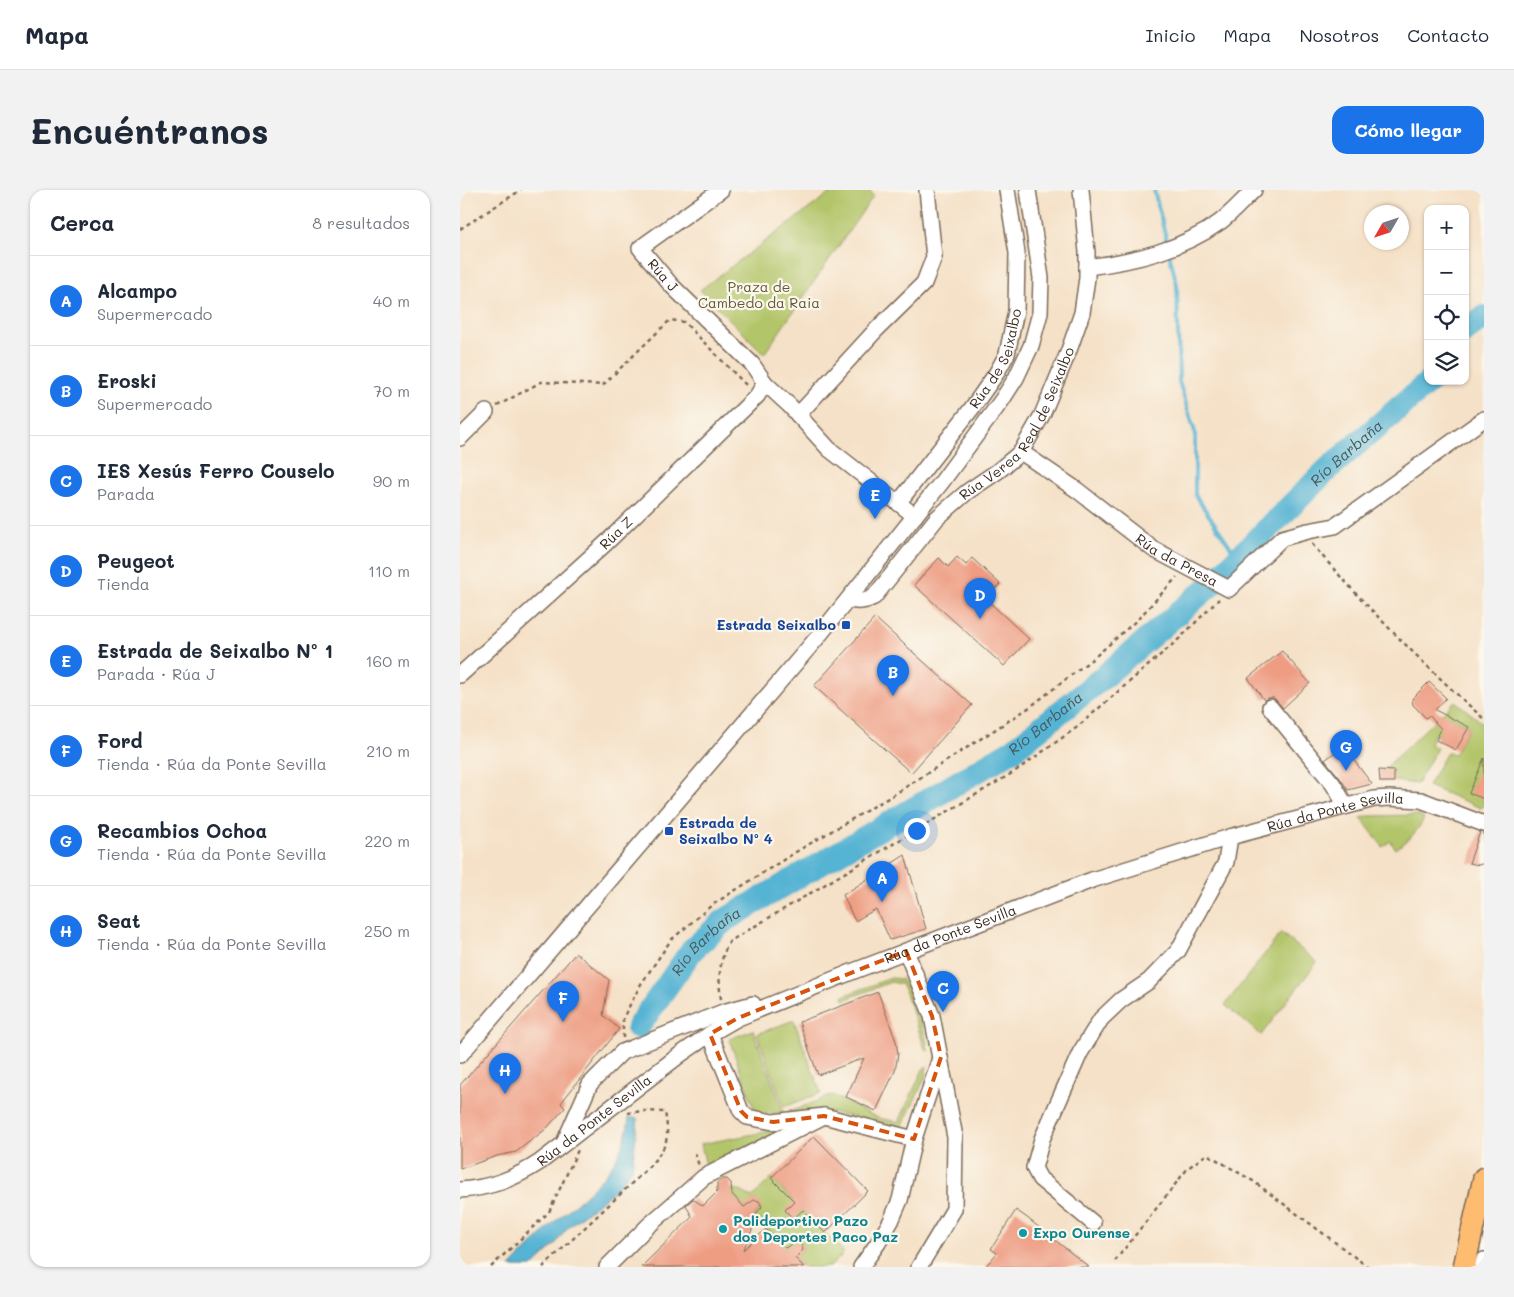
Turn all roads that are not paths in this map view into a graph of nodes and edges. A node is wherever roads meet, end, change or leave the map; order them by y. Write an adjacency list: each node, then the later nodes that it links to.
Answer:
1 (721, 190): 8 (street, Rúa J)
2 (927, 190): 10 (street)
3 (1006, 190): 14 (street, Rúa de Seixalbo)
4 (1028, 190): 15 (street)
5 (1081, 190): 7 (street, Rúa Verea Real de Seixalbo)
6 (1252, 191): 7 (street)
7 (1087, 267): 13 (street, Rúa Verea Real de Seixalbo)
8 (765, 383): 10 (street, Rúa J); 17 (street, Rúa Z)
9 (486, 412): 12 (street)
10 (798, 414): 14 (street, Rúa J)
11 (1484, 419): 13 (street, Rúa da Presa)
12 (460, 438)
13 (1021, 452): 16 (street, Rúa Verea Real de Seixalbo)
14 (899, 502): 15 (street, Rúa J)
15 (915, 516): 16 (street)
16 (848, 600): 25 (street)
17 (460, 675)
18 (1270, 707): 19 (street)
19 (1346, 806): 20 (street, Rúa da Ponte Sevilla); 21 (street, Rúa da Ponte Sevilla)
20 (1484, 824)
21 (1230, 837): 22 (street, Rúa da Ponte Sevilla); 33 (street)
22 (906, 951): 23 (street, Rúa da Ponte Sevilla); 26 (street)
23 (796, 995): 24 (street, Rúa da Ponte Sevilla); 29 (street)
24 (710, 1034): 27 (street); 29 (street, Rúa da Ponte Sevilla)
25 (460, 1054)
26 (941, 1057): 28 (street); 37 (street)
27 (824, 1116): 28 (street); 35 (street)
28 (914, 1139): 36 (street)
29 (563, 1144): 31 (street, Rúa da Ponte Sevilla)
30 (1484, 1178): 38 (highway)
31 (460, 1190)
32 (1484, 1216): 39 (highway)
33 (1093, 1223)
34 (1484, 1260): 40 (street)
35 (607, 1267)
36 (861, 1267)
37 (919, 1267)
38 (1464, 1267)
39 (1469, 1267)
40 (1482, 1267)

